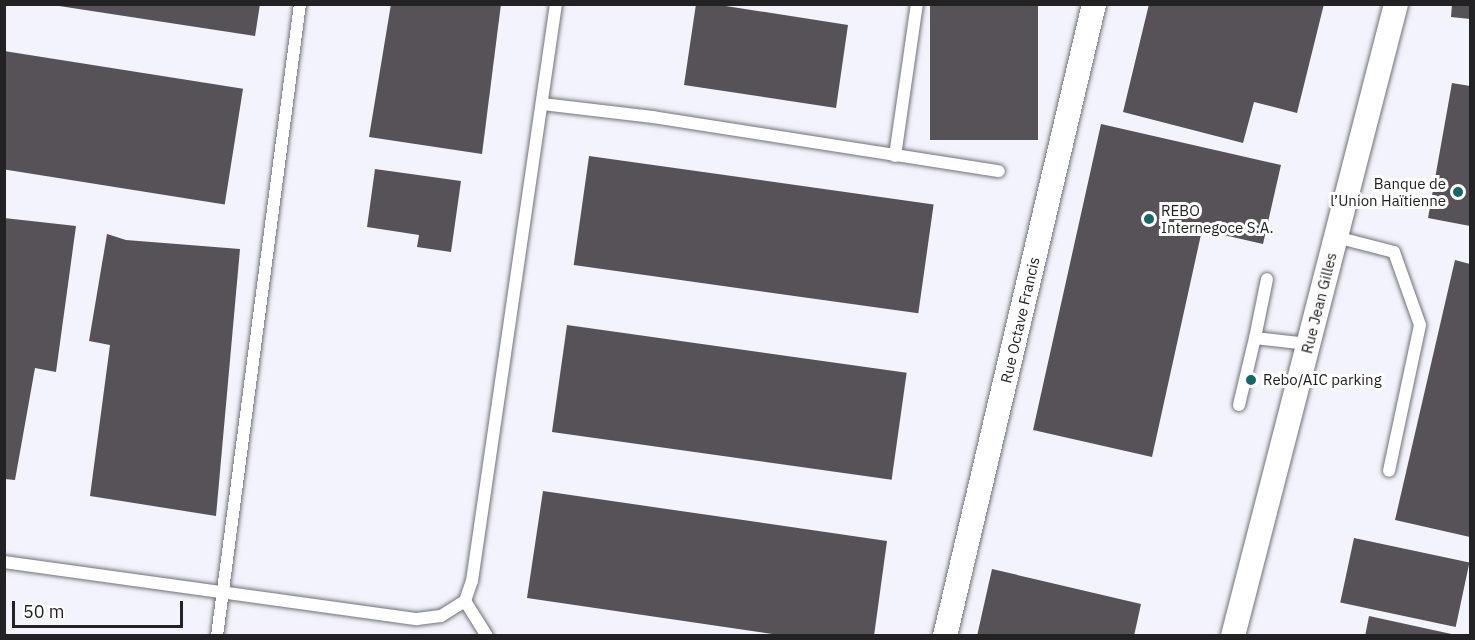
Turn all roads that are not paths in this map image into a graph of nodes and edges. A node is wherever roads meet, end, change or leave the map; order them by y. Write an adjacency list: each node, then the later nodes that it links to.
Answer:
1 (300, 4): 16 (lane)
2 (556, 4): 6 (lane)
3 (917, 4): 7 (lane)
4 (1094, 4): 20 (street, Rue Octave Francis)
5 (1396, 4): 9 (street, Rue Jean Gilles)
6 (542, 104): 7 (lane); 17 (lane)
7 (895, 156): 8 (lane)
8 (999, 171)
9 (1336, 237): 12 (street, Rue Jean Gilles); 14 (lane)
10 (1267, 279): 11 (lane)
11 (1255, 338): 12 (lane); 13 (lane)
12 (1308, 344): 21 (street, Rue Jean Gilles)
13 (1239, 405)
14 (1389, 471)
15 (4, 562): 16 (lane)
16 (223, 592): 17 (lane); 18 (lane)
17 (465, 601): 19 (lane)
18 (217, 636)
19 (487, 636)
20 (945, 636)
21 (1233, 636)

